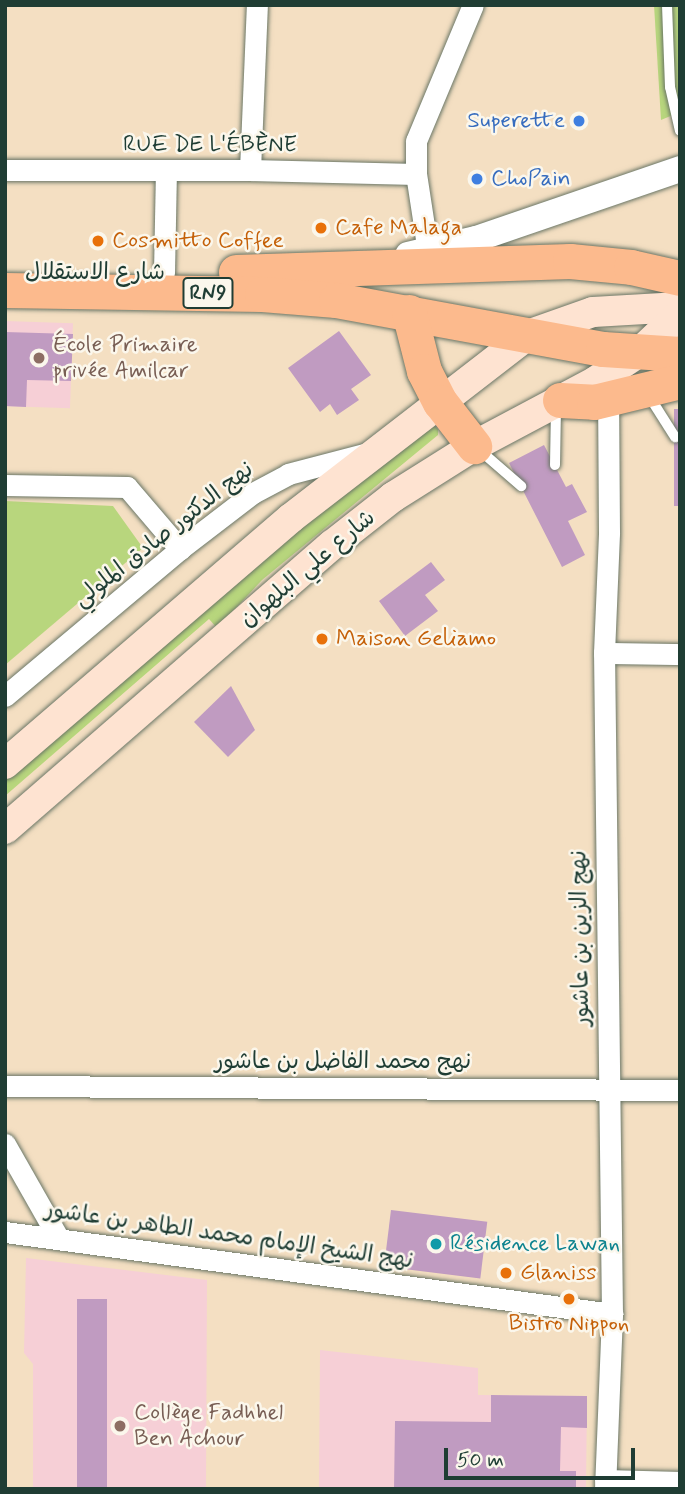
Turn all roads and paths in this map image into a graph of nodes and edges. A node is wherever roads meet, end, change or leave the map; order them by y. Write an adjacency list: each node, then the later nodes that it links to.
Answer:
1 (257, 5): 7 (street)
2 (473, 5): 9 (street)
3 (667, 5): 4 (lane)
4 (680, 131)
5 (680, 169): 10 (street)
6 (5, 170): 8 (street, RUE DE L'ÉBÈNE)
7 (250, 170): 8 (street, RUE DE L'ÉBÈNE); 9 (street, RUE DE L'ÉBÈNE)
8 (166, 171): 12 (street)
9 (416, 174): 10 (street)
10 (428, 258): 12 (highway, شارع الاستقلال / RN9); 13 (highway, RN9)
11 (5, 273): 12 (highway, شارع الاستقلال / RN9)
12 (164, 273)
13 (680, 278)
14 (5, 290): 16 (highway, شارع الاستقلال / RN9)
15 (680, 307): 18 (main road)
16 (409, 313): 18 (highway, RN9); 25 (highway)
17 (680, 314): 19 (main road, شارع علي البلهوان)
18 (528, 335): 19 (highway, RN9); 25 (main road)
19 (641, 351): 20 (highway, RN9); 24 (main road, شارع علي البلهوان)
20 (680, 355)
21 (680, 381): 22 (highway)
22 (646, 390): 23 (highway); 26 (lane)
23 (608, 397): 24 (highway); 33 (street, نهج الزين بن عاشور)
24 (558, 401): 27 (main road, شارع علي البلهوان); 29 (lane)
25 (440, 402): 27 (highway); 28 (main road)
26 (674, 436)
27 (474, 446): 31 (lane); 37 (main road, شارع علي البلهوان)
28 (374, 452): 32 (street, نهج الدكتور صادق الملولي); 36 (main road)
29 (555, 466)
30 (5, 485): 32 (street)
31 (521, 486)
32 (180, 549): 35 (street, نهج الدكتور صادق الملولي)
33 (604, 653): 34 (street); 39 (street, نهج الزين بن عاشور)
34 (680, 654)
35 (5, 696)
36 (5, 764)
37 (5, 829)
38 (5, 1086): 39 (street, نهج محمد الفاضل بن عاشور)
39 (608, 1090): 40 (street, نهج محمد الفاضل بن عاشور); 44 (street, نهج الزين بن عاشور)
40 (680, 1090)
41 (5, 1144): 43 (street)
42 (5, 1232): 43 (street, نهج الشيخ الإمام محمد الطاهر بن عاشور)
43 (59, 1239): 44 (street, نهج الشيخ الإمام محمد الطاهر بن عاشور)
44 (612, 1314): 46 (street, نهج الزين بن عاشور)
45 (680, 1482): 46 (street, نهج الزين بن عاشور)
46 (605, 1484)

